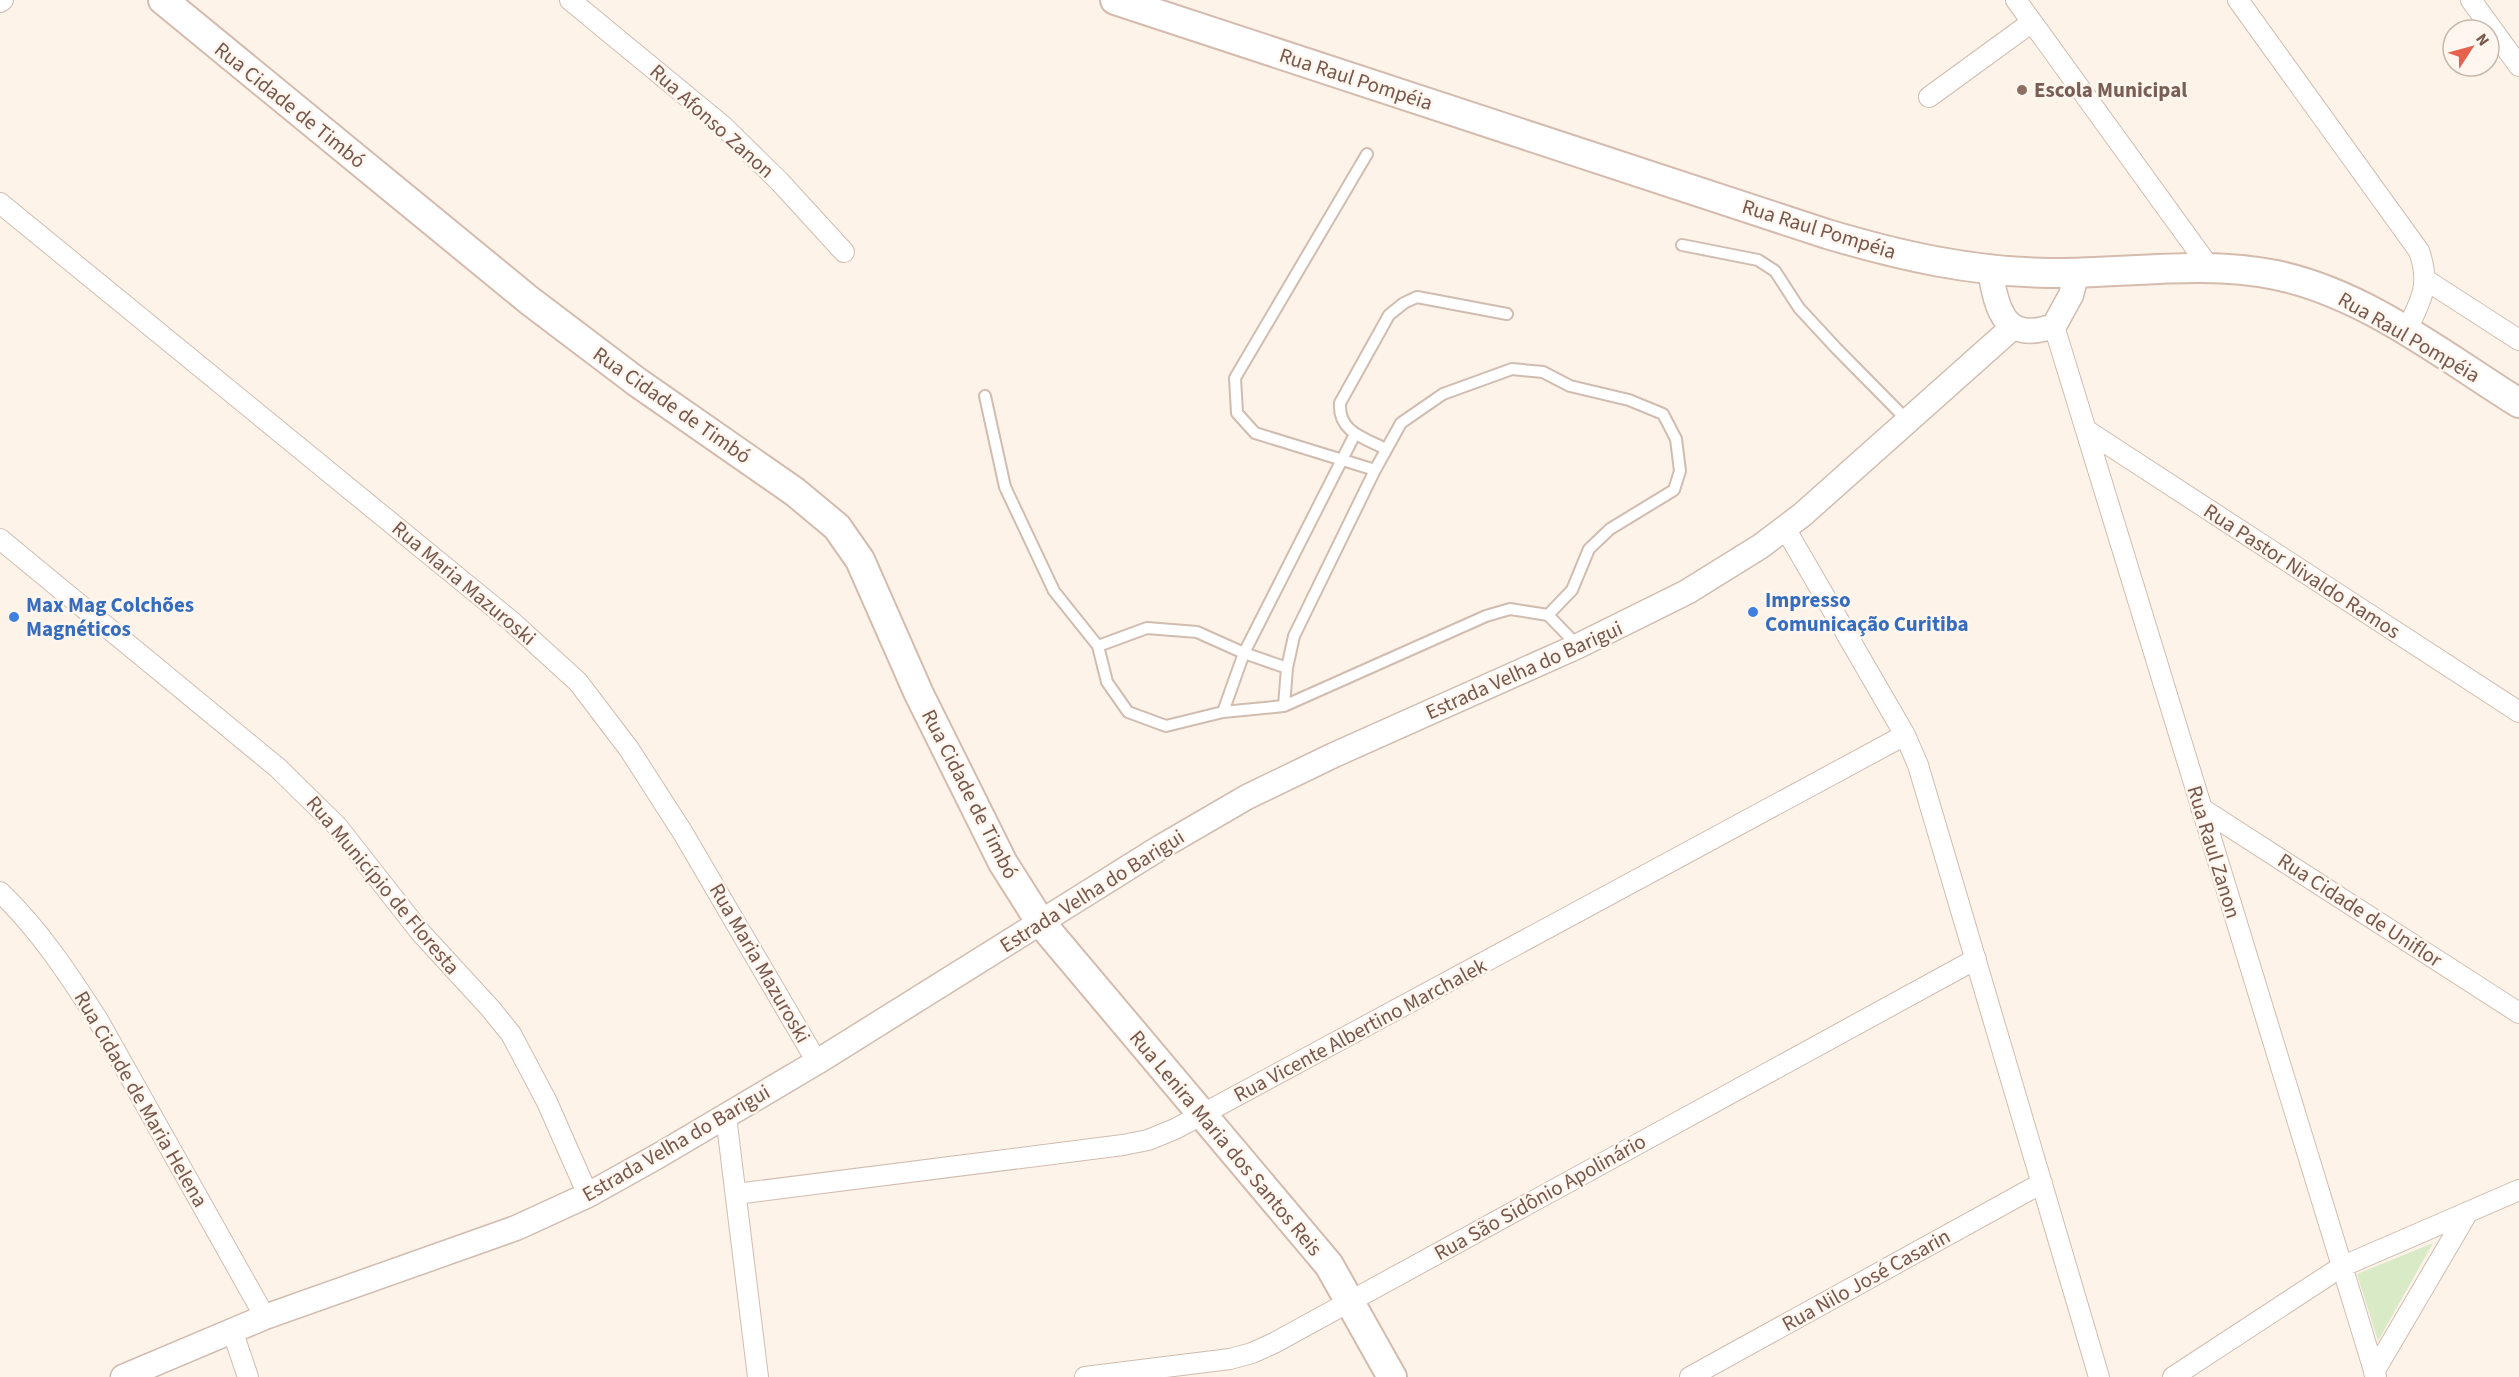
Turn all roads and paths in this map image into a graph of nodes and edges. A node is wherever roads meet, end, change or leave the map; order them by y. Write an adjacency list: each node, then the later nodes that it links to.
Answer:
1 (163, 0): 44 (main road, Rua Cidade de Timbó)
2 (570, 0): 13 (street, Rua Afonso Zanon)
3 (2016, 0): 7 (street)
4 (2238, 0): 17 (street)
5 (2471, 0): 8 (street)
6 (1129, 3): 15 (main road, Rua Raul Pompéia)
7 (2032, 22): 9 (street); 14 (street)
8 (2519, 66)
9 (1929, 97)
10 (1367, 154): 29 (lane)
11 (0, 203): 47 (street, Rua Maria Mazuroski)
12 (1682, 245): 25 (lane)
13 (844, 252)
14 (2210, 268): 16 (main road, Rua Raul Pompéia); 21 (main road, Rua Raul Pompéia)
15 (1990, 270): 16 (main road, Rua Raul Pompéia); 20 (street)
16 (2077, 272): 19 (street)
17 (2426, 280): 21 (street); 22 (street)
18 (1507, 314): 27 (lane)
19 (2054, 326): 20 (street); 26 (street, Rua Raul Zanon)
20 (2013, 327): 25 (street, Estrada Velha do Barigui)
21 (2406, 332): 24 (main road, Rua Raul Pompéia)
22 (2519, 340)
23 (985, 396): 34 (lane)
24 (2519, 403)
25 (1908, 421): 31 (street, Estrada Velha do Barigui)
26 (2086, 430): 39 (street, Rua Pastor Nivaldo Ramos); 42 (street, Rua Raul Zanon)
27 (1355, 434): 28 (lane); 29 (lane)
28 (1386, 449): 30 (lane); 33 (lane)
29 (1343, 460): 30 (lane); 36 (lane)
30 (1375, 470): 37 (lane)
31 (1785, 528): 35 (street, Estrada Velha do Barigui); 41 (street)
32 (0, 539): 53 (street, Rua Município de Floresta)
33 (1548, 615): 35 (lane); 38 (lane)
34 (1098, 646): 36 (lane); 40 (lane)
35 (1578, 646): 44 (street, Estrada Velha do Barigui)
36 (1244, 653): 37 (lane); 40 (lane)
37 (1287, 668): 38 (lane)
38 (1284, 706): 40 (lane)
39 (2519, 711)
40 (1223, 712)
41 (1905, 735): 45 (street); 48 (street, Rua Vicente Albertino Marchalek)
42 (2201, 808): 46 (street, Rua Cidade de Uniflor); 55 (street, Rua Raul Zanon)
43 (0, 892): 57 (street, Rua Cidade de Maria Helena)
44 (1041, 922): 47 (street, Estrada Velha do Barigui); 48 (main road, Rua Lenira Maria dos Santos Reis)
45 (1976, 958): 50 (street); 56 (street, Rua São Sidônio Apolinário)
46 (2519, 1013)
47 (817, 1062): 49 (street, Estrada Velha do Barigui)
48 (1203, 1115): 52 (street, Rua Vicente Albertino Marchalek); 56 (main road, Rua Lenira Maria dos Santos Reis)
49 (726, 1116): 52 (street); 53 (street, Estrada Velha do Barigui)
50 (2042, 1183): 65 (street, Rua Nilo José Casarin); 66 (street)
51 (2519, 1191): 54 (street)
52 (736, 1194): 62 (street)
53 (588, 1195): 57 (street, Estrada Velha do Barigui)
54 (2468, 1212): 55 (street); 59 (street)
55 (2341, 1267): 59 (street, Rua Raul Zanon); 67 (street)
56 (1351, 1300): 63 (street, Rua São Sidônio Apolinário); 64 (main road, Rua Lenira Maria dos Santos Reis)
57 (265, 1317): 58 (street, Estrada Velha do Barigui)
58 (232, 1330): 60 (street, Estrada Velha do Barigui); 61 (street)
59 (2375, 1375)
60 (123, 1377)
61 (248, 1377)
62 (758, 1377)
63 (1085, 1377)
64 (1392, 1377)
65 (1690, 1377)
66 (2099, 1377)
67 (2173, 1377)

